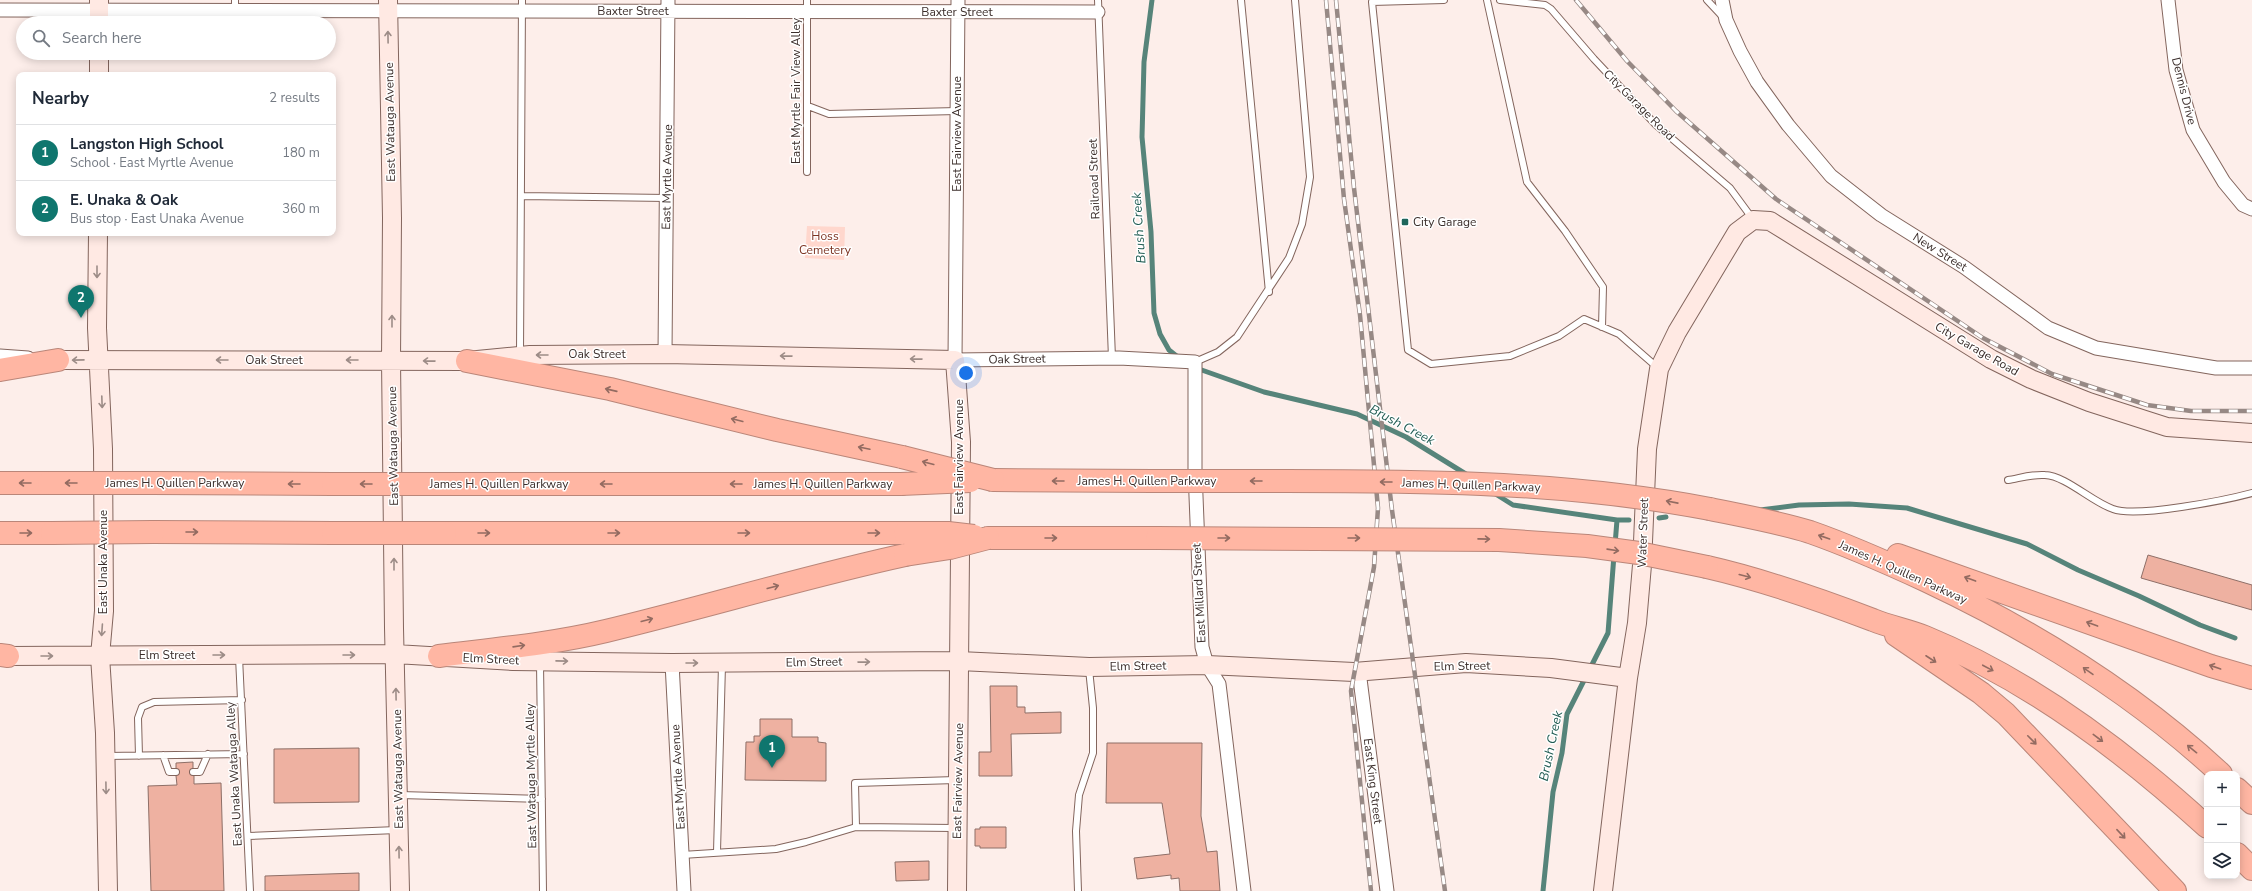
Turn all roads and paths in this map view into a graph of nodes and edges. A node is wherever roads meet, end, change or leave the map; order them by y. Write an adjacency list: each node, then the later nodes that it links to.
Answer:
1 (1241, 0): 30 (lane)
2 (1295, 0): 30 (lane)
3 (1444, 0): 31 (lane)
4 (1487, 0): 31 (lane)
5 (1500, 0): 9 (lane)
6 (1707, 0): 19 (lane)
7 (1722, 0): 19 (street, New Street)
8 (2168, 0): 27 (street, Dennis Drive)
9 (1546, 3): 28 (lane, City Garage Road)
10 (235, 5): 11 (street, Baxter Street); 18 (street, Baxter Street)
11 (388, 5): 12 (street, Baxter Street); 38 (street, East Watauga Avenue, one-way to 11)
12 (522, 5): 13 (street, Baxter Street); 25 (lane)
13 (668, 6): 14 (street, Baxter Street); 26 (street, East Myrtle Avenue)
14 (807, 6): 15 (street, Baxter Street); 22 (lane, East Myrtle Fair View Alley)
15 (958, 6): 16 (street, Baxter Street); 23 (street, East Fairview Avenue)
16 (1098, 6): 35 (lane, Railroad Street)
17 (0, 10): 18 (street, Baxter Street)
18 (99, 11)
19 (1726, 20): 42 (street, New Street)
20 (99, 60): 21 (street)
21 (99, 72)
22 (808, 106): 23 (lane); 24 (lane, East Myrtle Fair View Alley)
23 (957, 111): 39 (street, East Fairview Avenue)
24 (807, 172)
25 (521, 196): 26 (lane); 34 (lane)
26 (667, 198): 32 (street, East Myrtle Avenue)
27 (2252, 209)
28 (1753, 220): 43 (street, Water Street); 45 (street, City Garage Road)
29 (98, 236): 36 (street, East Unaka Avenue, one-way to 36)
30 (1269, 292): 41 (lane)
31 (1602, 327): 43 (lane)
32 (665, 354): 34 (street, Oak Street, one-way to 34); 39 (street, Oak Street, one-way to 32)
33 (0, 356): 37 (street, Oak Street)
34 (520, 356): 40 (street, Oak Street)
35 (1112, 358): 39 (street, Oak Street); 41 (street, Oak Street)
36 (98, 359): 37 (street, Oak Street, one-way to 37); 38 (street, Oak Street, one-way to 36); 57 (street, East Unaka Avenue, one-way to 57)
37 (58, 360): 44 (highway)
38 (391, 360): 40 (street, Oak Street, one-way to 38); 54 (street, East Watauga Avenue, one-way to 38)
39 (955, 360): 60 (street, East Fairview Avenue)
40 (467, 361): 47 (highway, one-way to 40, bridge)
41 (1195, 362): 63 (street, East Millard Street)
42 (2252, 368)
43 (1659, 369): 66 (street, Water Street)
44 (0, 370)
45 (2252, 433)
46 (2008, 480): 49 (lane)
47 (1004, 481): 48 (highway, James H. Quillen Parkway, one-way to 48, bridge); 52 (highway, James H. Quillen Parkway, one-way to 47, bridge)
48 (0, 483)
49 (2252, 493)
50 (0, 533): 51 (highway, one-way to 51, bridge)
51 (988, 538): 53 (highway, one-way to 53, bridge); 58 (highway, one-way to 51, bridge)
52 (1861, 550): 67 (highway, one-way to 52); 74 (highway, James H. Quillen Parkway, one-way to 52)
53 (1875, 621): 82 (highway, one-way to 82); 99 (highway, one-way to 99)
54 (395, 654): 55 (street, Elm Street, one-way to 54); 58 (street, Elm Street); 79 (street, East Watauga Avenue, one-way to 54)
55 (239, 655): 57 (street, Elm Street, one-way to 55); 68 (lane, East Unaka Watauga Alley)
56 (3, 656): 57 (street, Elm Street, one-way to 57)
57 (100, 656): 72 (street, East Unaka Avenue)
58 (439, 656): 59 (street, Elm Street)
59 (540, 661): 61 (street, Elm Street, one-way to 61); 80 (lane, East Watauga Myrtle Alley)
60 (959, 661): 62 (street, Elm Street, one-way to 60); 64 (street, Elm Street); 77 (street, East Fairview Avenue)
61 (672, 663): 62 (street, Elm Street, one-way to 62); 88 (street, East Myrtle Avenue)
62 (722, 663): 87 (lane)
63 (1207, 666): 64 (street, Elm Street); 65 (street, Elm Street); 96 (street, East Millard Street)
64 (1089, 667): 95 (lane)
65 (1359, 671): 66 (street, Elm Street); 97 (street, East King Street)
66 (1628, 678): 98 (street, Water Street)
67 (2252, 678)
68 (242, 700): 70 (lane, East Unaka Watauga Alley); 73 (lane)
69 (208, 754): 70 (lane); 71 (lane); 76 (lane)
70 (244, 754): 86 (lane, East Unaka Watauga Alley)
71 (163, 755): 73 (lane); 75 (lane)
72 (106, 756): 73 (lane); 89 (street, East Unaka Avenue, one-way to 89)
73 (139, 756)
74 (2217, 771)
75 (176, 772)
76 (194, 772)
77 (958, 780): 83 (lane); 84 (street, East Fairview Avenue)
78 (2240, 792): 81 (highway)
79 (398, 795): 80 (lane); 85 (street, East Watauga Avenue)
80 (542, 800): 92 (lane, East Watauga Myrtle Alley)
81 (2252, 803)
82 (2204, 824)
83 (856, 827): 84 (lane); 87 (lane)
84 (957, 828): 94 (street, East Fairview Avenue)
85 (399, 830): 86 (lane); 91 (street, East Watauga Avenue, one-way to 85)
86 (248, 836): 90 (lane, East Unaka Watauga Alley)
87 (717, 852): 88 (lane)
88 (682, 855): 93 (street, East Myrtle Avenue)
89 (108, 891)
90 (250, 891)
91 (400, 891)
92 (543, 891)
93 (684, 891)
94 (957, 891)
95 (1078, 891)
96 (1244, 891)
97 (1387, 891)
98 (1603, 891)
99 (2175, 891)

